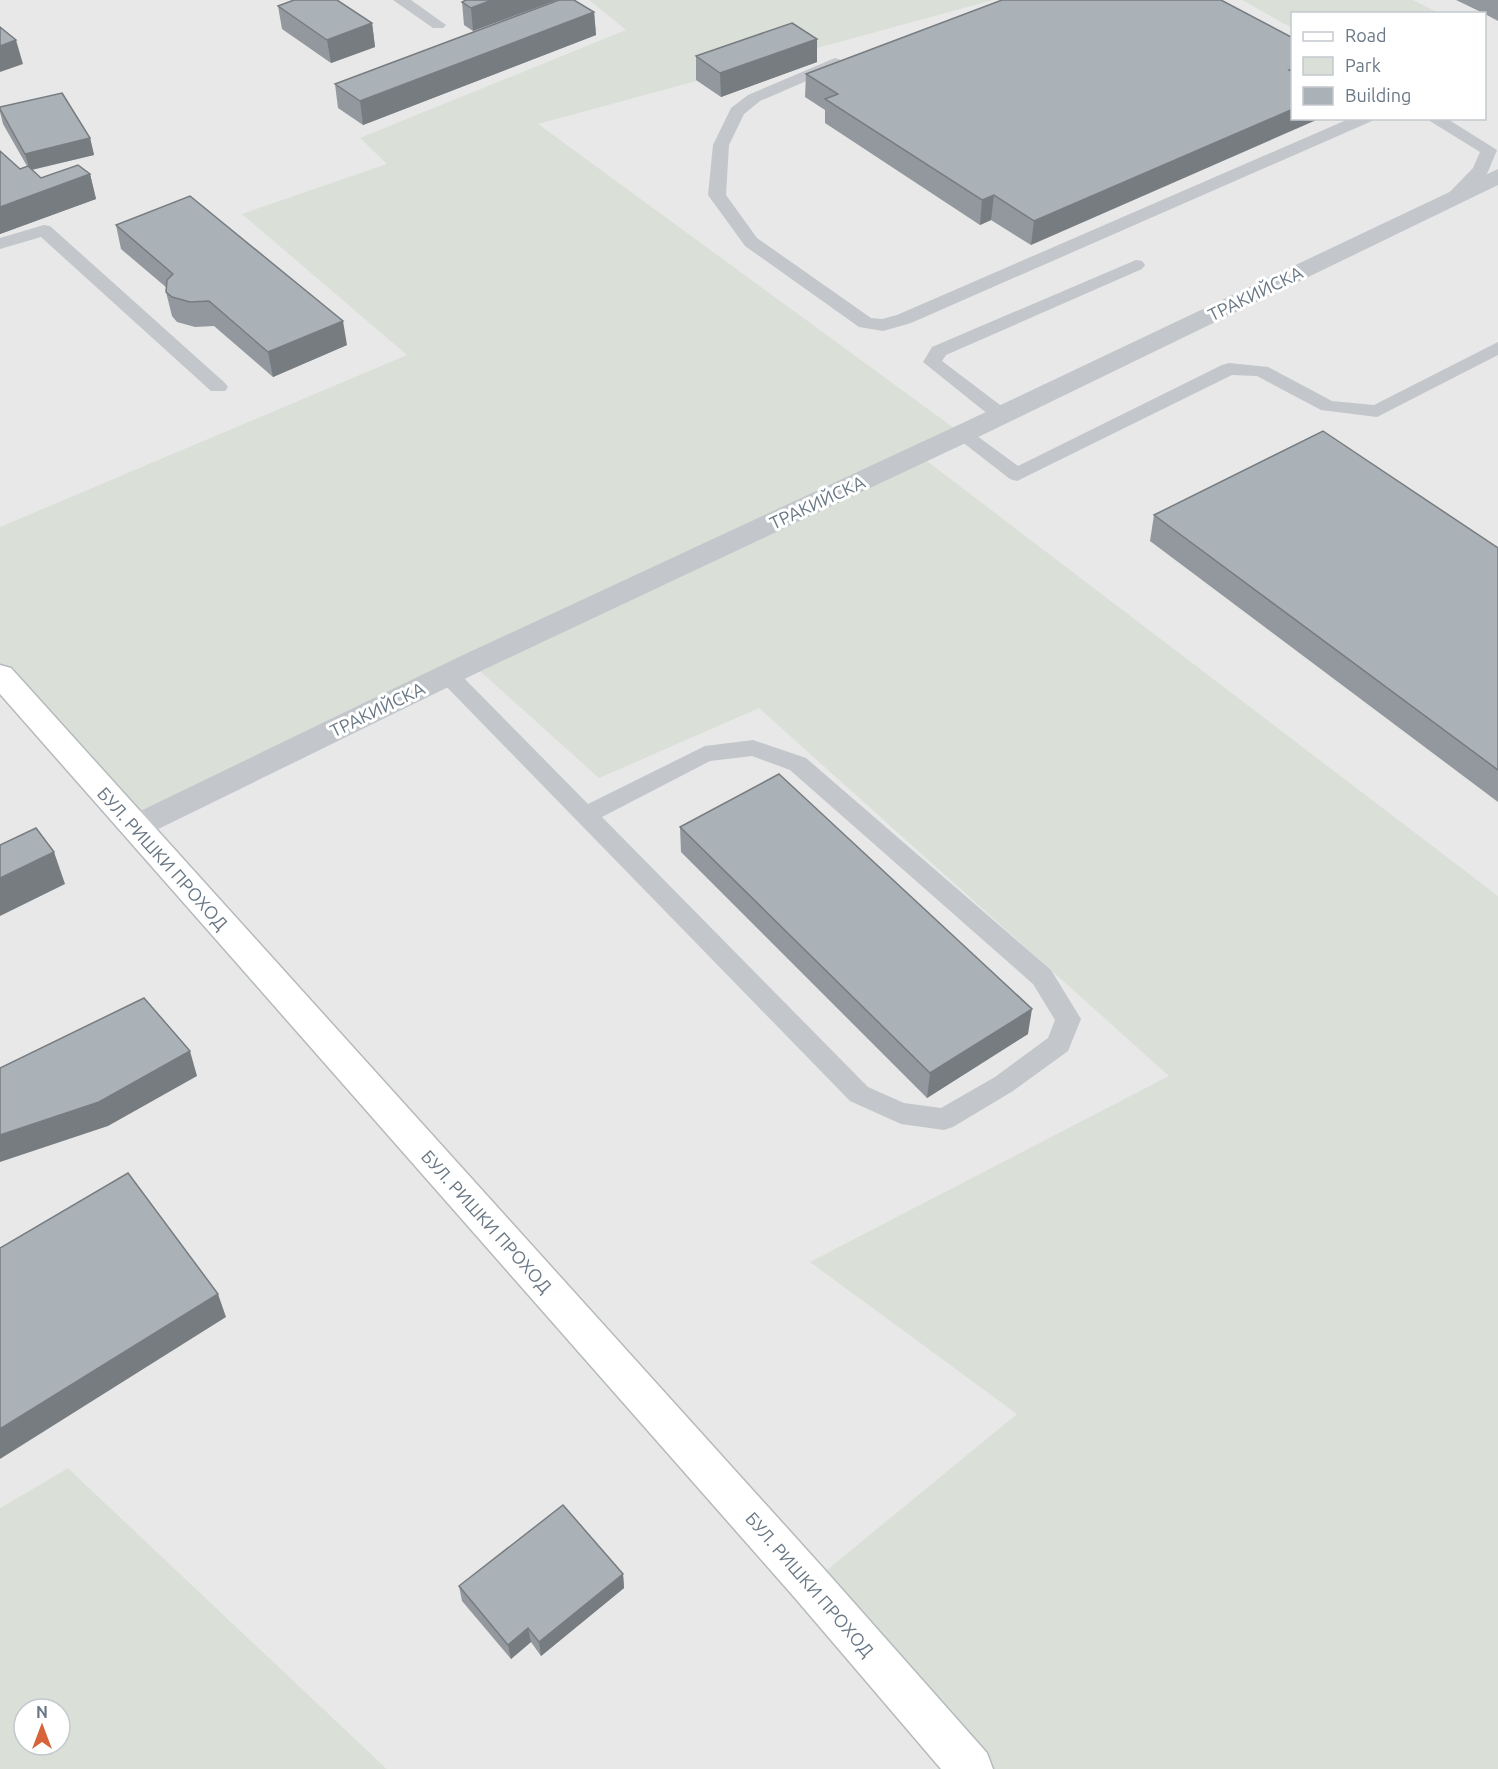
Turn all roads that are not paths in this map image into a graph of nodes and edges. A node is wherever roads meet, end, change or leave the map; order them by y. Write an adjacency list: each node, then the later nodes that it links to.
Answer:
1 (401, 0): 2 (lane)
2 (438, 26)
3 (850, 58): 4 (lane)
4 (1361, 120)
5 (1436, 120): 7 (lane)
6 (1498, 176): 7 (street, ТРАКИЙСКА)
7 (1454, 197): 12 (street, ТРАКИЙСКА)
8 (0, 244): 11 (lane)
9 (1136, 265): 12 (lane)
10 (1498, 348): 13 (lane)
11 (218, 387)
12 (1001, 415): 13 (street, ТРАКИЙСКА)
13 (962, 434): 15 (street, ТРАКИЙСКА)
14 (0, 675): 17 (main road, БУЛ. РИШКИ ПРОХОД)
15 (448, 675): 16 (lane); 17 (street, ТРАКИЙСКА)
16 (586, 815): 16 (lane)
17 (135, 827): 18 (main road, БУЛ. РИШКИ ПРОХОД)
18 (971, 1769)

